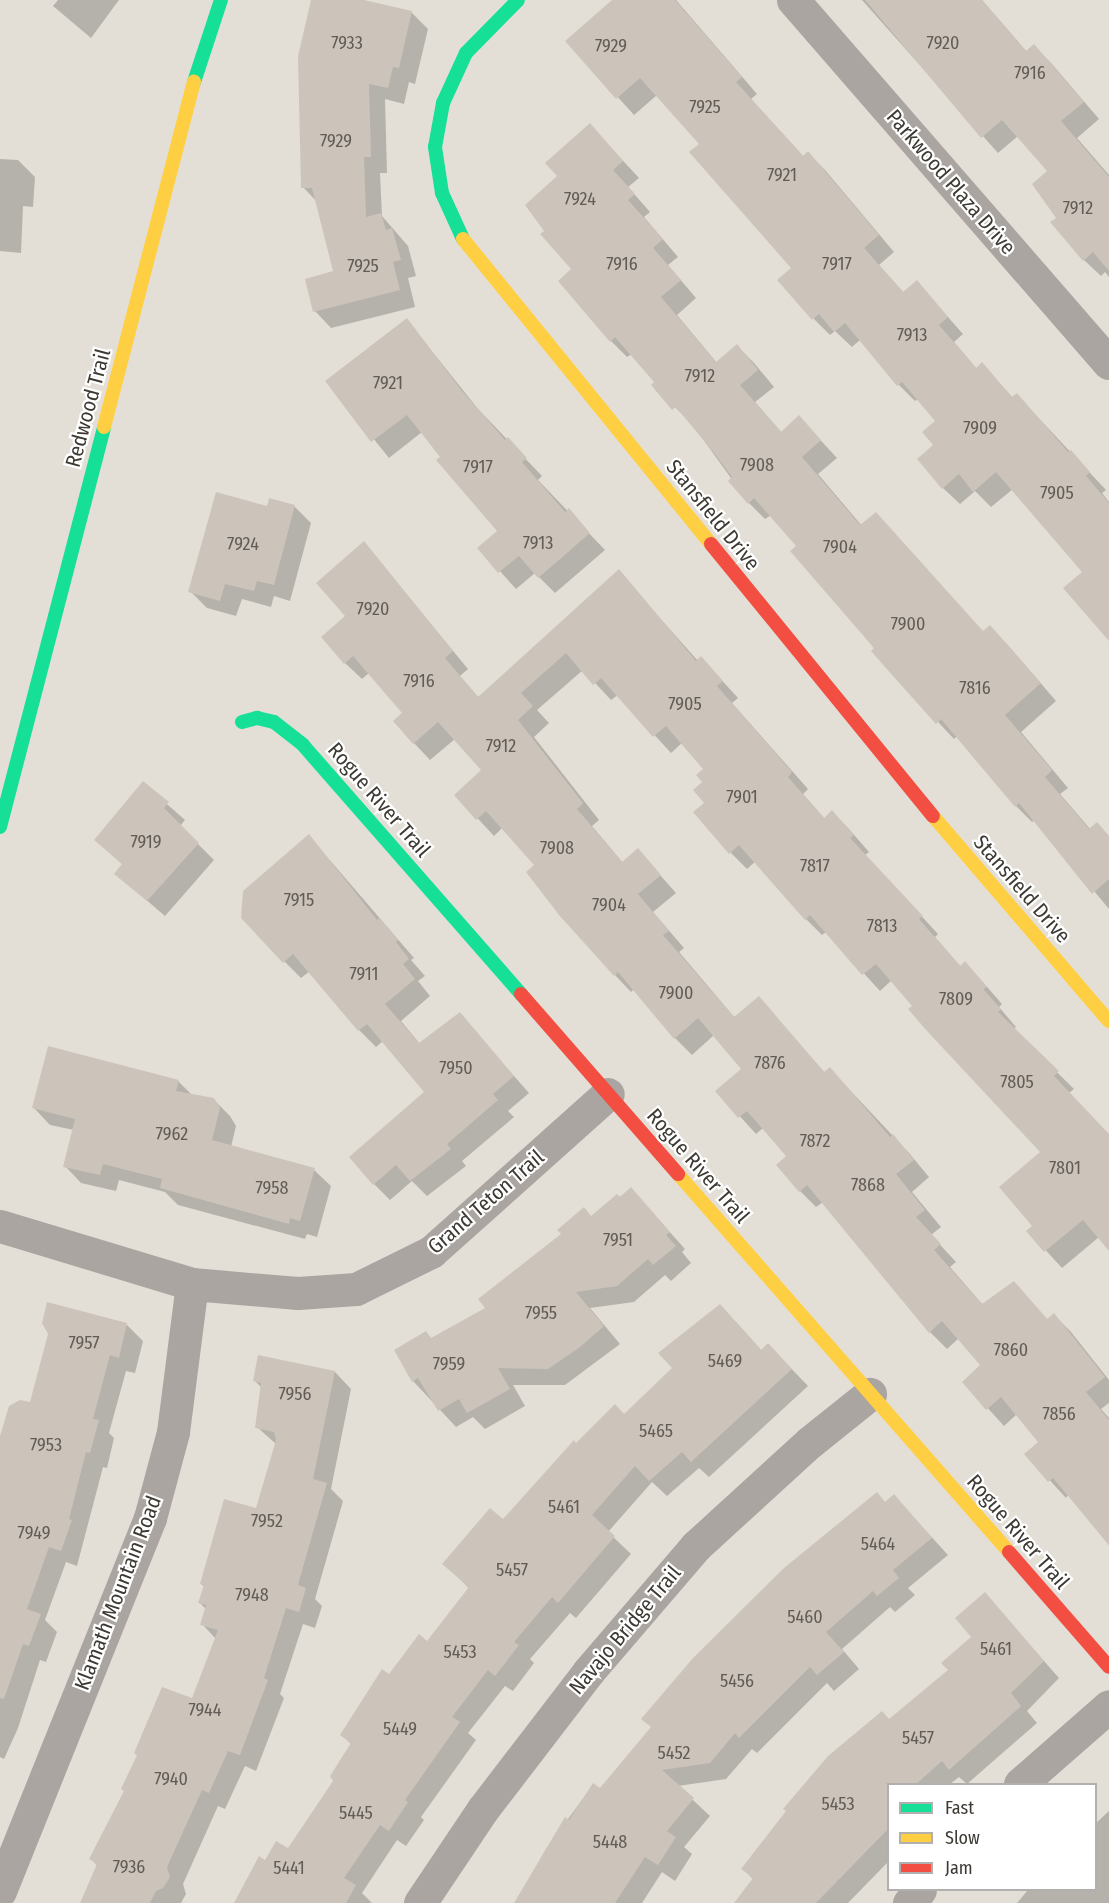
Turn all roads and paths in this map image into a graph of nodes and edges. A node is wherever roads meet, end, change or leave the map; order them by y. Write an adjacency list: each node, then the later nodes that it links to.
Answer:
1 (221, 0): 6 (street, Redwood Trail)
2 (518, 0): 7 (street, Stansfield Drive)
3 (793, 0): 4 (street, Parkwood Plaza Drive)
4 (1109, 363)
5 (242, 722): 8 (street, Rogue River Trail)
6 (0, 828)
7 (1109, 1021)
8 (608, 1094): 10 (street, Grand Teton Trail); 11 (street, Rogue River Trail)
9 (0, 1226): 10 (street, Grand Teton Trail)
10 (192, 1284): 16 (street, Klamath Mountain Road)
11 (870, 1394): 12 (street, Rogue River Trail); 18 (street, Navajo Bridge Trail)
12 (1109, 1667)
13 (1109, 1706): 14 (street)
14 (1022, 1783)
15 (919, 1891): 19 (street)
16 (0, 1892): 17 (street, Klamath Mountain Road)
17 (3, 1903)
18 (420, 1903)
19 (909, 1903)

